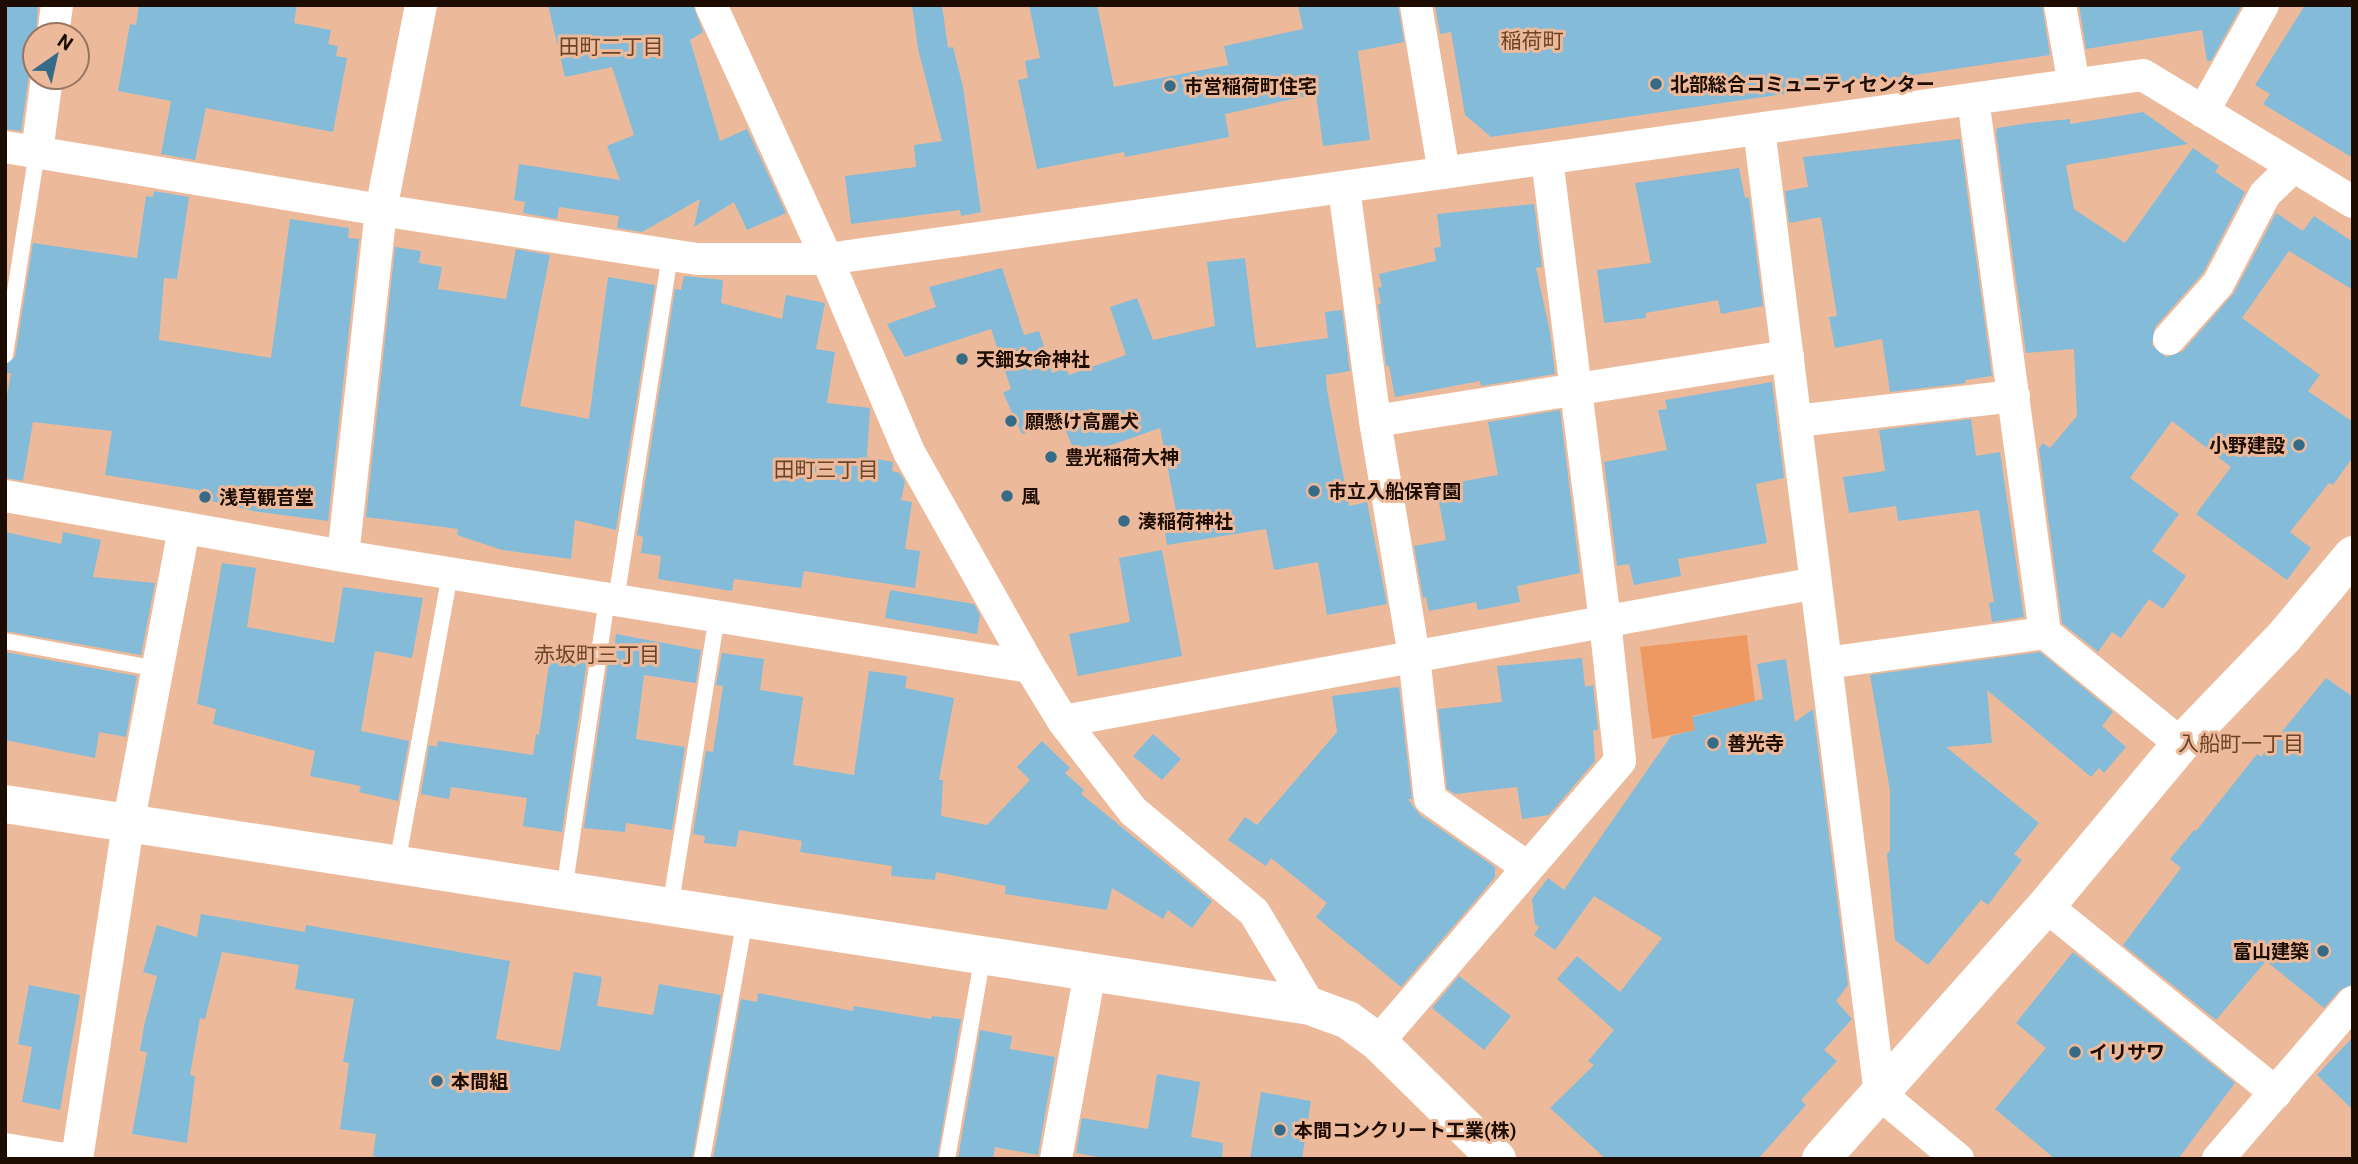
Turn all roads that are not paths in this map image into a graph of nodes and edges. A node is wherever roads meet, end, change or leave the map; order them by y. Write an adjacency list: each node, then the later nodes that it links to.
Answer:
1 (421, 5): 18 (street)
2 (711, 5): 20 (street)
3 (1416, 5): 15 (street)
4 (2060, 5): 6 (street)
5 (2263, 5): 9 (street)
6 (2074, 85): 8 (street); 9 (street)
7 (45, 91): 12 (street)
8 (1973, 99): 10 (street); 25 (street)
9 (2203, 112): 14 (street)
10 (1759, 129): 13 (street); 23 (street)
11 (5, 147): 12 (street)
12 (37, 152): 18 (street); 22 (lane)
13 (1547, 159): 15 (street); 24 (street)
14 (2292, 168): 17 (street); 21 (street)
15 (1444, 173): 16 (street)
16 (1344, 188): 20 (street); 26 (street)
17 (2353, 202)
18 (381, 211): 19 (street); 31 (street)
19 (670, 256): 20 (street); 34 (lane)
20 (827, 260): 41 (street)
21 (2169, 339)
22 (5, 355)
23 (1788, 356): 24 (street); 27 (street)
24 (1576, 390): 26 (street); 36 (street)
25 (2014, 396): 27 (street); 37 (street)
26 (1375, 421): 39 (street)
27 (1796, 421): 33 (street)
28 (5, 496): 29 (street)
29 (184, 529): 31 (street); 42 (street)
30 (2353, 555): 44 (street)
31 (343, 556): 32 (street)
32 (450, 574): 34 (street); 47 (lane)
33 (1816, 583): 36 (street); 40 (street)
34 (611, 600): 35 (street); 49 (lane)
35 (718, 616): 41 (street); 51 (lane)
36 (1605, 621): 39 (street); 48 (street)
37 (2045, 633): 40 (street); 44 (street)
38 (5, 641): 42 (lane)
39 (1414, 656): 43 (street); 48 (street)
40 (1826, 663): 59 (street)
41 (1030, 667): 43 (street)
42 (158, 669): 46 (street)
43 (1063, 721): 56 (street)
44 (2181, 744): 50 (street)
45 (5, 804): 46 (street)
46 (128, 825): 47 (street); 62 (street)
47 (397, 866): 49 (street)
48 (1527, 867): 57 (street)
49 (564, 891): 51 (street)
50 (2046, 906): 58 (street); 59 (street)
51 (670, 908): 52 (street)
52 (744, 919): 53 (street); 63 (lane)
53 (983, 955): 54 (street); 64 (lane)
54 (1090, 972): 56 (street); 65 (street)
55 (2353, 1002): 58 (street)
56 (1310, 1006): 57 (street)
57 (1378, 1042): 66 (street)
58 (2276, 1093): 69 (street)
59 (1880, 1094): 67 (street); 68 (street)
60 (5, 1149): 61 (street)
61 (64, 1159)
62 (77, 1159)
63 (702, 1159)
64 (947, 1159)
65 (1056, 1159)
66 (1497, 1159)
67 (1821, 1159)
68 (1958, 1159)
69 (2218, 1159)

